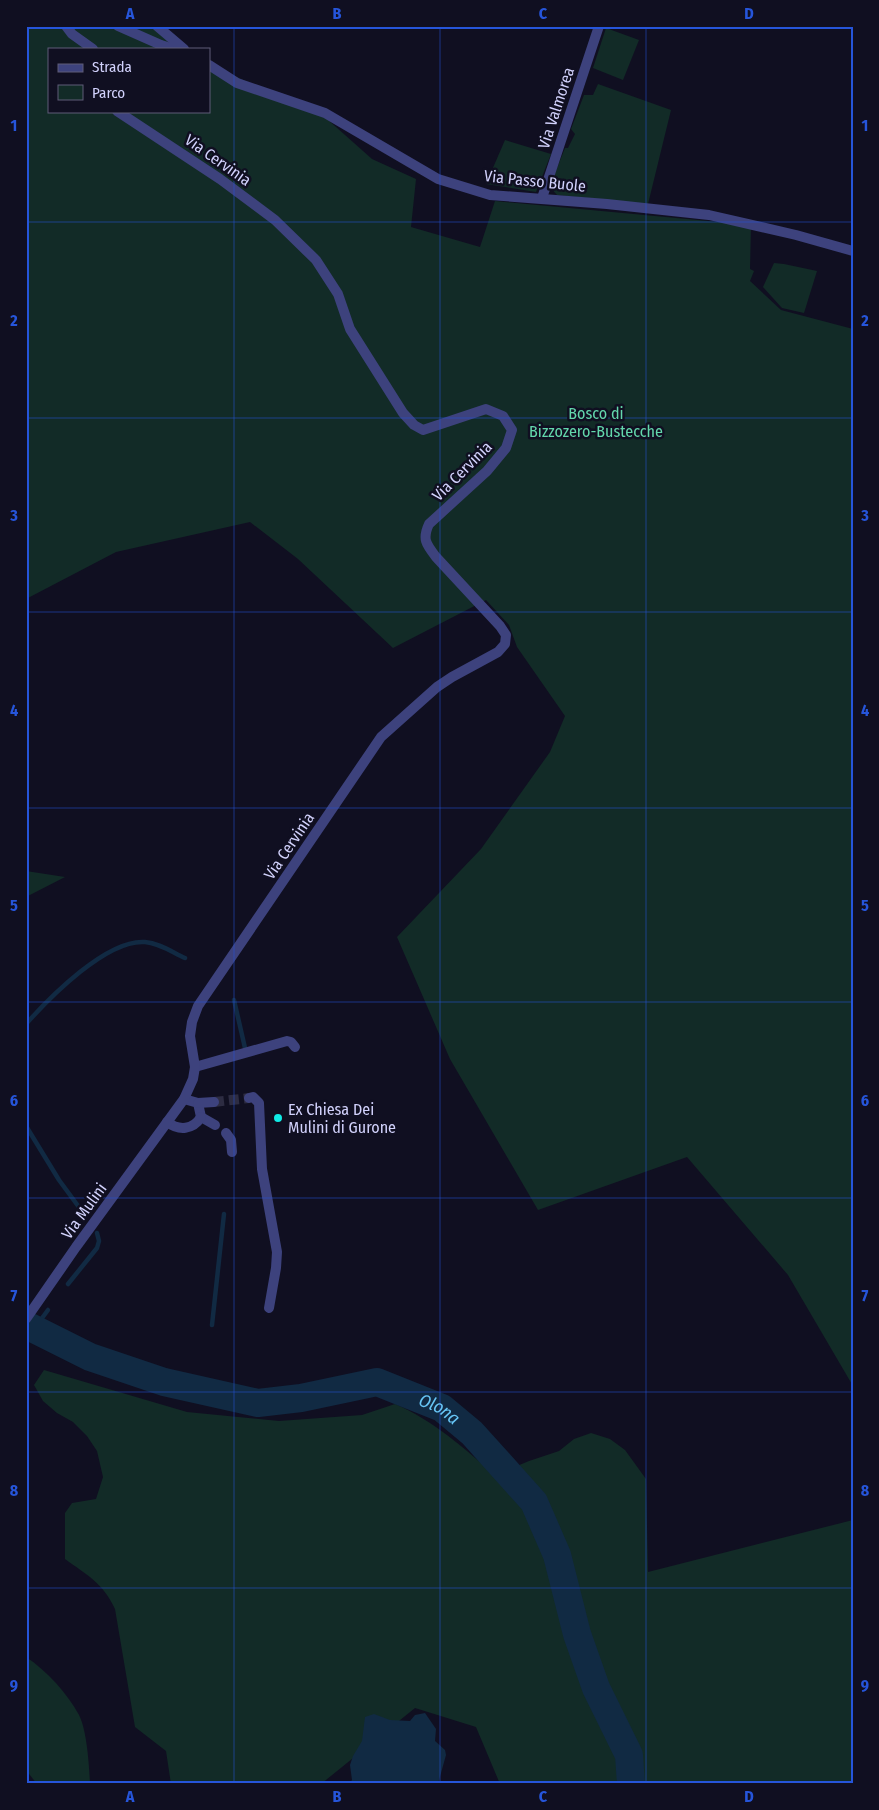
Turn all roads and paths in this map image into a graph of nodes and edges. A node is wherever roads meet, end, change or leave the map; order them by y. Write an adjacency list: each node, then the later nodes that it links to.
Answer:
1 (66, 26): 5 (street)
2 (118, 26): 6 (street)
3 (157, 26): 7 (street)
4 (599, 26): 10 (street, Via Valmorea)
5 (92, 48)
6 (171, 48)
7 (183, 48)
8 (210, 66): 10 (street, Via Passo Buole)
9 (119, 112): 12 (street, Via Cervinia)
10 (542, 198): 11 (street, Via Passo Buole)
11 (853, 251)
12 (256, 921): 14 (street, Via Mulini)
13 (294, 1047): 14 (street)
14 (195, 1067): 15 (street, Via Mulini)
15 (184, 1098): 18 (street); 20 (street, Via Mulini)
16 (249, 1098): 24 (street)
17 (214, 1102): 18 (street)
18 (198, 1103): 19 (street)
19 (201, 1117): 20 (street); 21 (street)
20 (167, 1122): 25 (street, Via Mulini)
21 (215, 1125)
22 (226, 1133): 23 (street)
23 (232, 1152)
24 (269, 1308)
25 (26, 1319)

